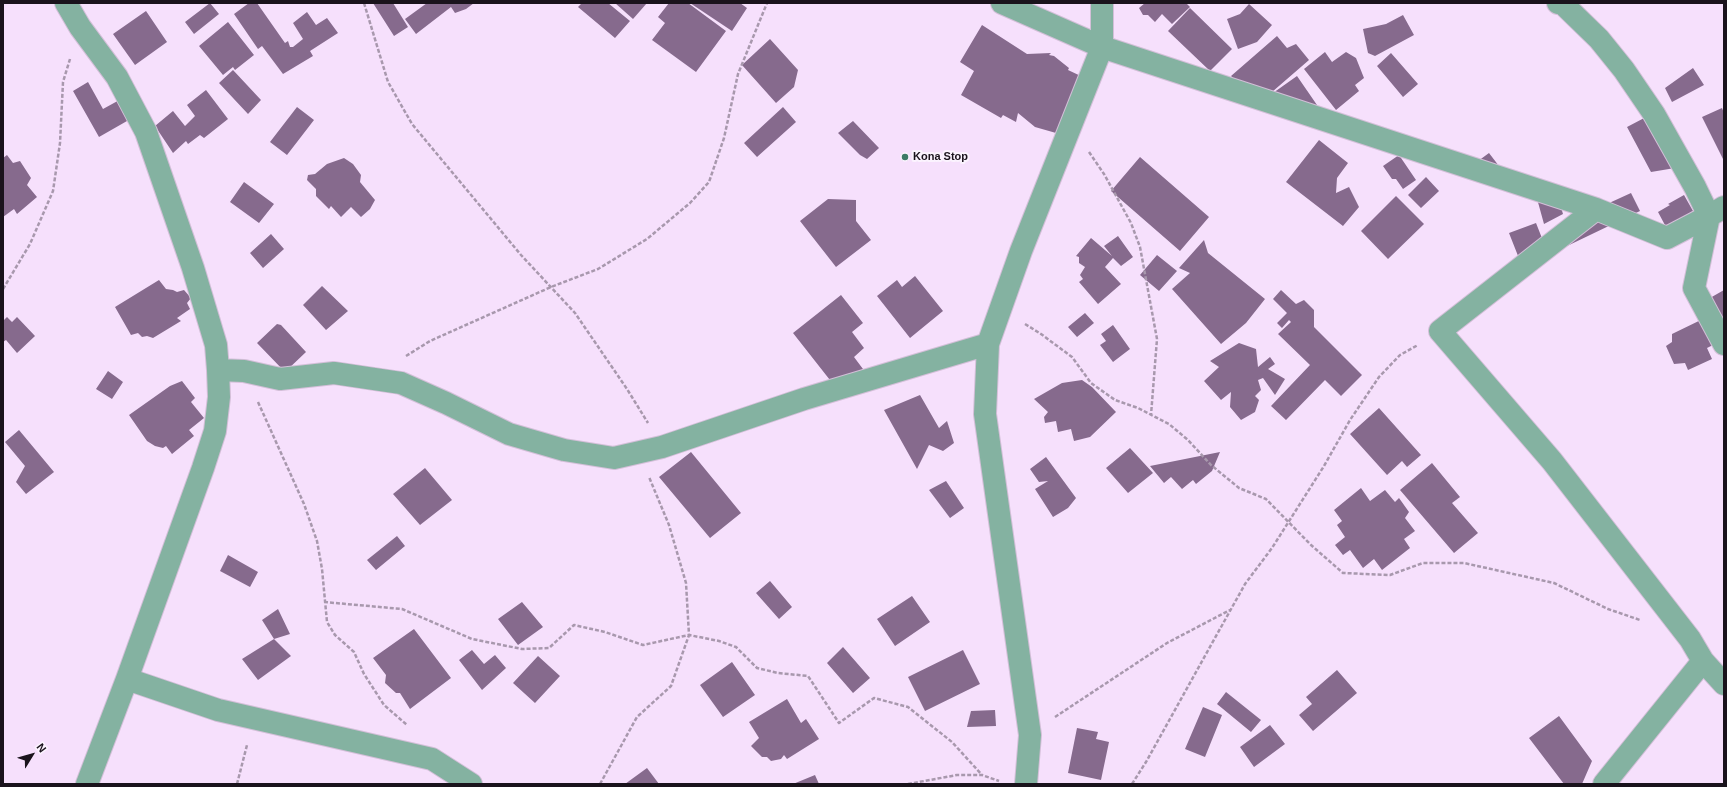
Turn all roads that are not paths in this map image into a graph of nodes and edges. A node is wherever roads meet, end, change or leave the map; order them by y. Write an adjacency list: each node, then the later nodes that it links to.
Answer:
1 (66, 3): 10 (street)
2 (1002, 3): 5 (street)
3 (1102, 3): 5 (street)
4 (1558, 3): 7 (street)
5 (1102, 47): 6 (street); 8 (street)
6 (1596, 209): 7 (street); 11 (street)
7 (1717, 212): 9 (street)
8 (988, 344): 10 (street); 16 (street)
9 (1724, 344)
10 (218, 370): 12 (street)
11 (1703, 662): 13 (street); 17 (street)
12 (127, 679): 14 (street); 15 (street)
13 (1724, 684)
14 (86, 784)
15 (471, 784)
16 (1026, 784)
17 (1604, 784)

